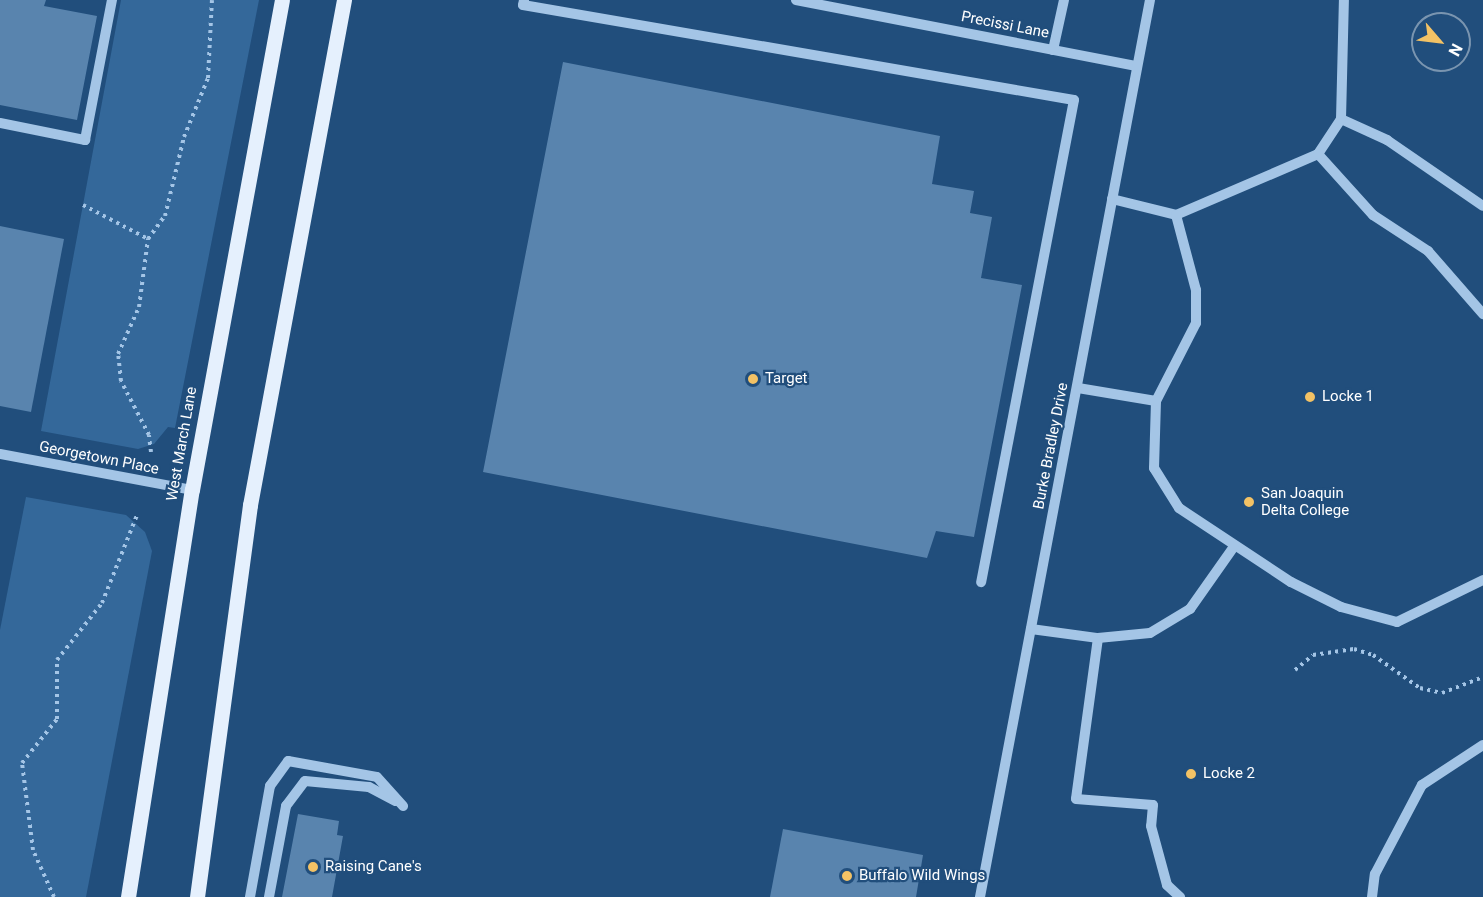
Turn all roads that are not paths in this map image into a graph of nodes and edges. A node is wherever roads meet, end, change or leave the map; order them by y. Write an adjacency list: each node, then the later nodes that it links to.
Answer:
1 (112, 0): 12 (street)
2 (282, 0): 21 (main road, West March Lane)
3 (344, 0): 29 (main road)
4 (524, 0): 24 (street)
5 (799, 0): 9 (street, Precissi Lane)
6 (1064, 0): 9 (street)
7 (1150, 0): 10 (street, Burke Bradley Drive)
8 (1344, 0): 11 (street)
9 (1053, 50): 10 (street, Precissi Lane)
10 (1137, 66): 14 (street, Burke Bradley Drive)
11 (1341, 119): 13 (street); 15 (street)
12 (0, 123)
13 (1318, 154): 16 (street); 17 (street)
14 (1112, 199): 16 (street); 18 (street, Burke Bradley Drive)
15 (1483, 206)
16 (1176, 215): 19 (street)
17 (1483, 314)
18 (1078, 388): 19 (street); 25 (street, Burke Bradley Drive)
19 (1156, 401): 22 (street)
20 (0, 454): 21 (street, Georgetown Place)
21 (192, 490): 28 (main road, West March Lane)
22 (1233, 548): 23 (street); 26 (street)
23 (1483, 580)
24 (981, 582)
25 (1031, 629): 26 (street); 32 (street, Burke Bradley Drive)
26 (1098, 638): 33 (street)
27 (1483, 745): 34 (street)
28 (128, 897)
29 (197, 897)
30 (250, 897): 31 (street)
31 (269, 897)
32 (980, 897)
33 (1180, 897)
34 (1372, 897)

